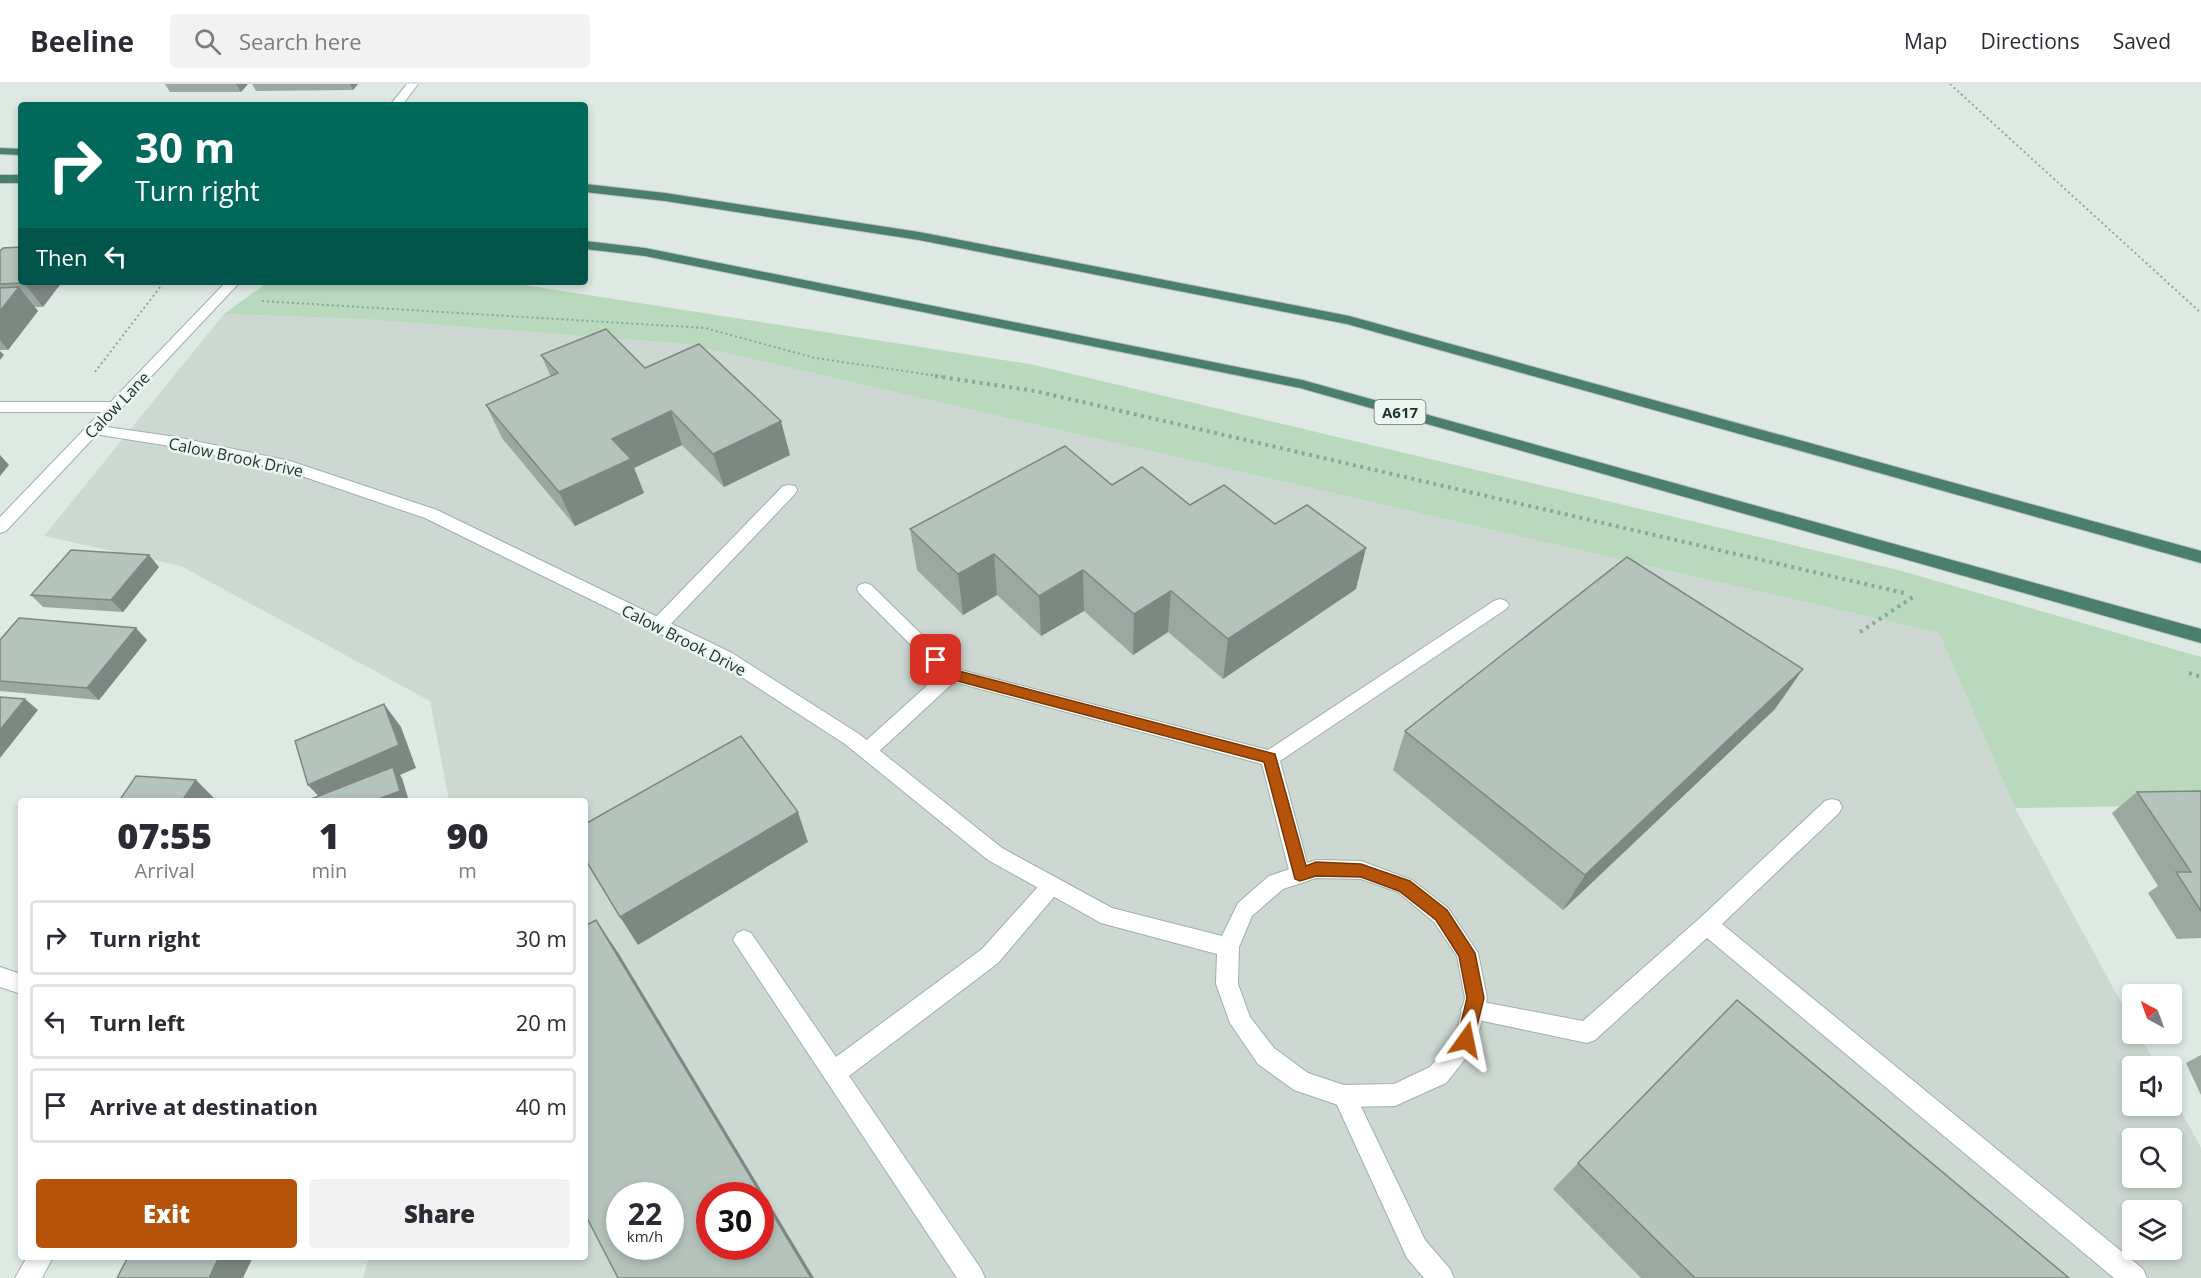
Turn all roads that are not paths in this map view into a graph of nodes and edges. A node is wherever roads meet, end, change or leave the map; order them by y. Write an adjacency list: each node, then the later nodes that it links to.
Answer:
1 (413, 84): 2 (street)
2 (398, 102)
3 (0, 151): 4 (highway)
4 (18, 152)
5 (0, 179): 6 (highway)
6 (18, 179)
7 (588, 188): 15 (highway)
8 (588, 245): 19 (highway, A617)
9 (228, 287): 11 (street, Calow Lane)
10 (0, 407): 11 (street)
11 (116, 407): 12 (street, Calow Lane)
12 (93, 430): 14 (street, Calow Lane); 18 (street, Calow Brook Drive)
13 (789, 490): 18 (street)
14 (0, 527)
15 (2201, 558)
16 (865, 589): 20 (street)
17 (1500, 605): 22 (street)
18 (659, 625): 21 (street, Calow Brook Drive)
19 (2201, 636)
20 (951, 674): 21 (street); 22 (street)
21 (867, 751): 25 (street, Calow Brook Drive)
22 (1270, 758): 24 (street)
23 (1832, 807): 26 (street)
24 (1300, 874): 28 (street); 31 (street)
25 (1052, 885): 28 (street, Calow Brook Drive); 32 (street)
26 (1707, 926): 31 (street); 38 (street)
27 (744, 940): 32 (street)
28 (1228, 947): 33 (street)
29 (0, 977): 30 (street)
30 (18, 983)
31 (1472, 1010): 33 (street)
32 (834, 1073): 36 (street)
33 (1344, 1096): 37 (street)
34 (39, 1260): 35 (street)
35 (28, 1278)
36 (972, 1278)
37 (1441, 1278)
38 (2134, 1278)

